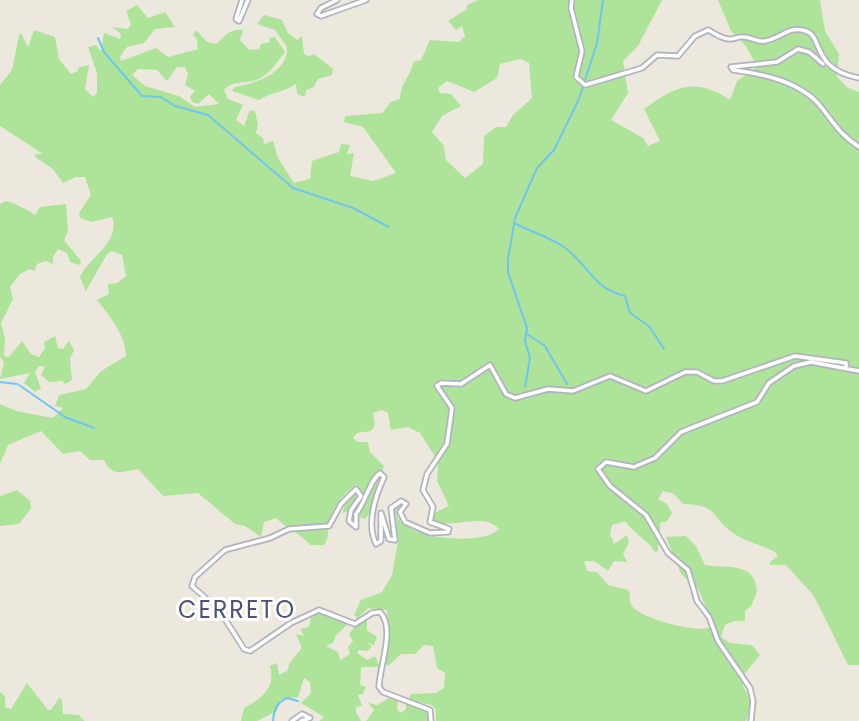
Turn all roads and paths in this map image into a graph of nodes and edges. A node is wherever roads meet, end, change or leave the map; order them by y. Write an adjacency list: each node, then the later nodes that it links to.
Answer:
1 (242, 0): 2 (street)
2 (248, 0)
3 (337, 0): 4 (street)
4 (366, 0)
5 (572, 0): 6 (street)
6 (847, 76): 7 (street); 8 (street)
7 (859, 78)
8 (859, 147)
9 (846, 368): 10 (street); 13 (street); 14 (street)
10 (859, 371)
11 (292, 721): 12 (street)
12 (301, 721)
13 (432, 721)
14 (751, 721)

